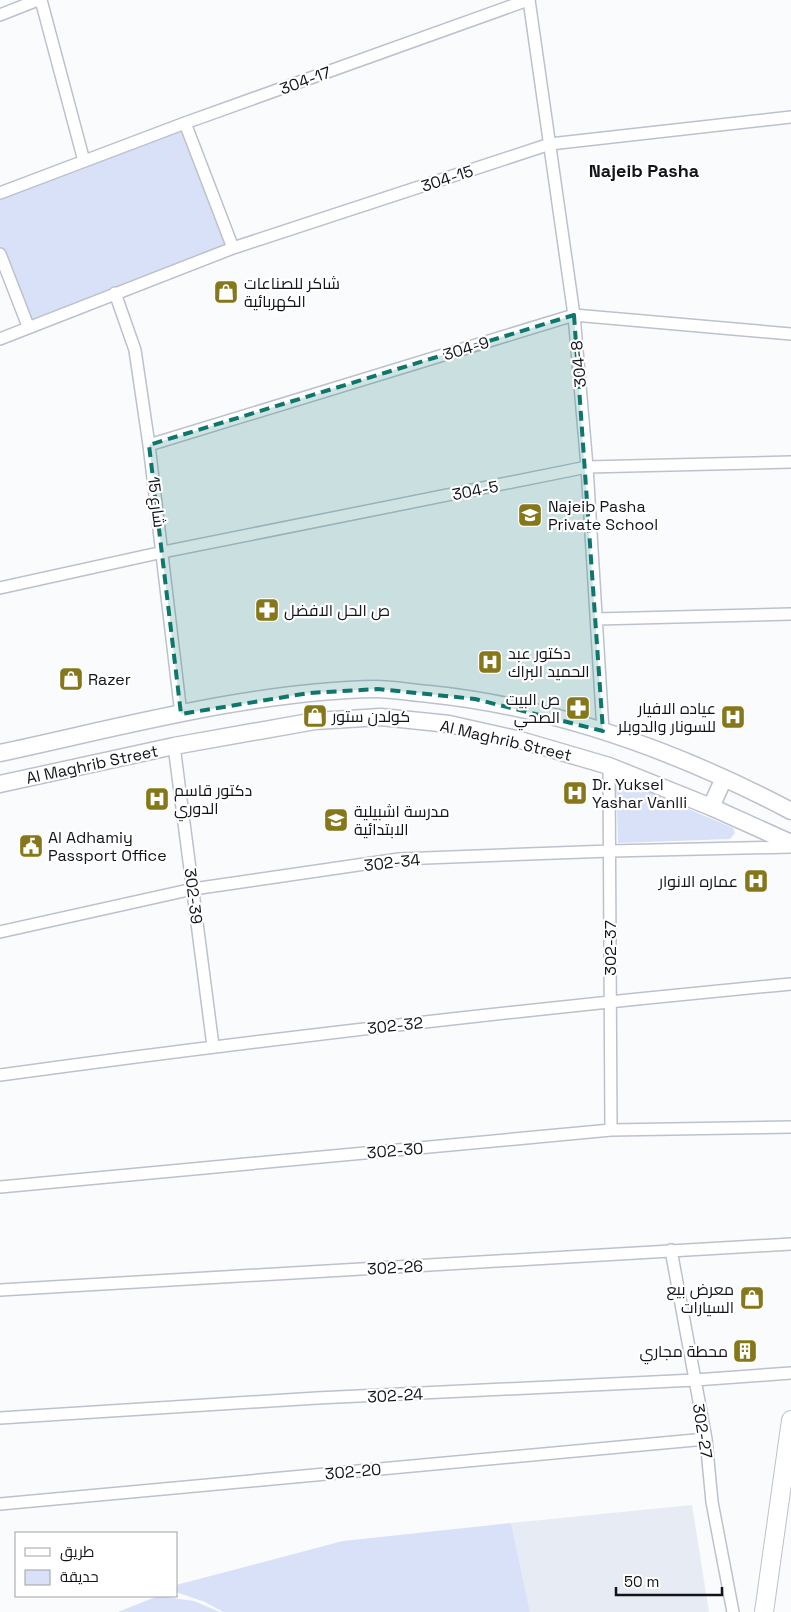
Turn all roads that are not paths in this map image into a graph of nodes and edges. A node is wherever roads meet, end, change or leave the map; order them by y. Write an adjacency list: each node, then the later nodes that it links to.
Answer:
1 (40, 0): 3 (street); 7 (street)
2 (528, 0): 5 (street, 304-17); 6 (street, 304-8)
3 (0, 15)
4 (791, 116): 6 (street, 304-15)
5 (185, 123): 7 (street, 304-17); 9 (street)
6 (550, 144): 9 (street, 304-15); 12 (street, 304-8)
7 (84, 161): 8 (street, 304-17)
8 (0, 193)
9 (233, 248): 11 (street, 304-15)
10 (0, 254): 13 (street)
11 (115, 293): 13 (street, 304-15); 16 (street, شارع 15)
12 (574, 315): 14 (street, 304-9); 16 (street, 304-9); 18 (street, 304-8)
13 (28, 326): 15 (street, 304-15)
14 (791, 334)
15 (0, 338)
16 (149, 444): 19 (street, شارع 15)
17 (791, 462): 18 (street, 304-5)
18 (587, 467): 19 (street, 304-5); 22 (street, 304-8)
19 (163, 552): 20 (street, 304-5); 23 (street, شارع 15)
20 (0, 588)
21 (791, 614): 22 (street)
22 (597, 619): 24 (street, 304-8)
23 (181, 714): 24 (street, Al Maghrib Street); 26 (street, Al Maghrib Street)
24 (603, 731): 28 (street, Al Maghrib Street)
25 (174, 746): 27 (street, Al Maghrib Street); 29 (street, Al Maghrib Street); 34 (street, 302-39)
26 (0, 753)
27 (609, 766): 30 (street, Al Maghrib Street); 33 (street, 302-37)
28 (724, 778): 30 (street); 31 (street, Al Maghrib Street)
29 (0, 784)
30 (711, 807): 32 (street, Al Maghrib Street)
31 (791, 811)
32 (791, 845): 33 (street, 302-34)
33 (610, 851): 34 (street, 302-34); 37 (street, 302-37)
34 (193, 890): 35 (street, 302-34); 38 (street, 302-39)
35 (0, 932)
36 (791, 984): 37 (street, 302-32)
37 (610, 1001): 38 (street, 302-32); 41 (street, 302-37)
38 (213, 1046): 39 (street, 302-32)
39 (0, 1075)
40 (791, 1127): 41 (street, 302-30)
41 (611, 1130): 42 (street, 302-30)
42 (0, 1187)
43 (791, 1244): 44 (street, 302-26)
44 (671, 1250): 45 (street, 302-26); 47 (street, 302-27)
45 (0, 1290)
46 (791, 1373): 47 (street, 302-24)
47 (695, 1380): 48 (street, 302-24); 50 (street, 302-27)
48 (0, 1418)
49 (791, 1420): 53 (main road)
50 (706, 1439): 51 (street, 302-20); 52 (street, 302-27)
51 (0, 1504)
52 (733, 1612)
53 (764, 1612)

